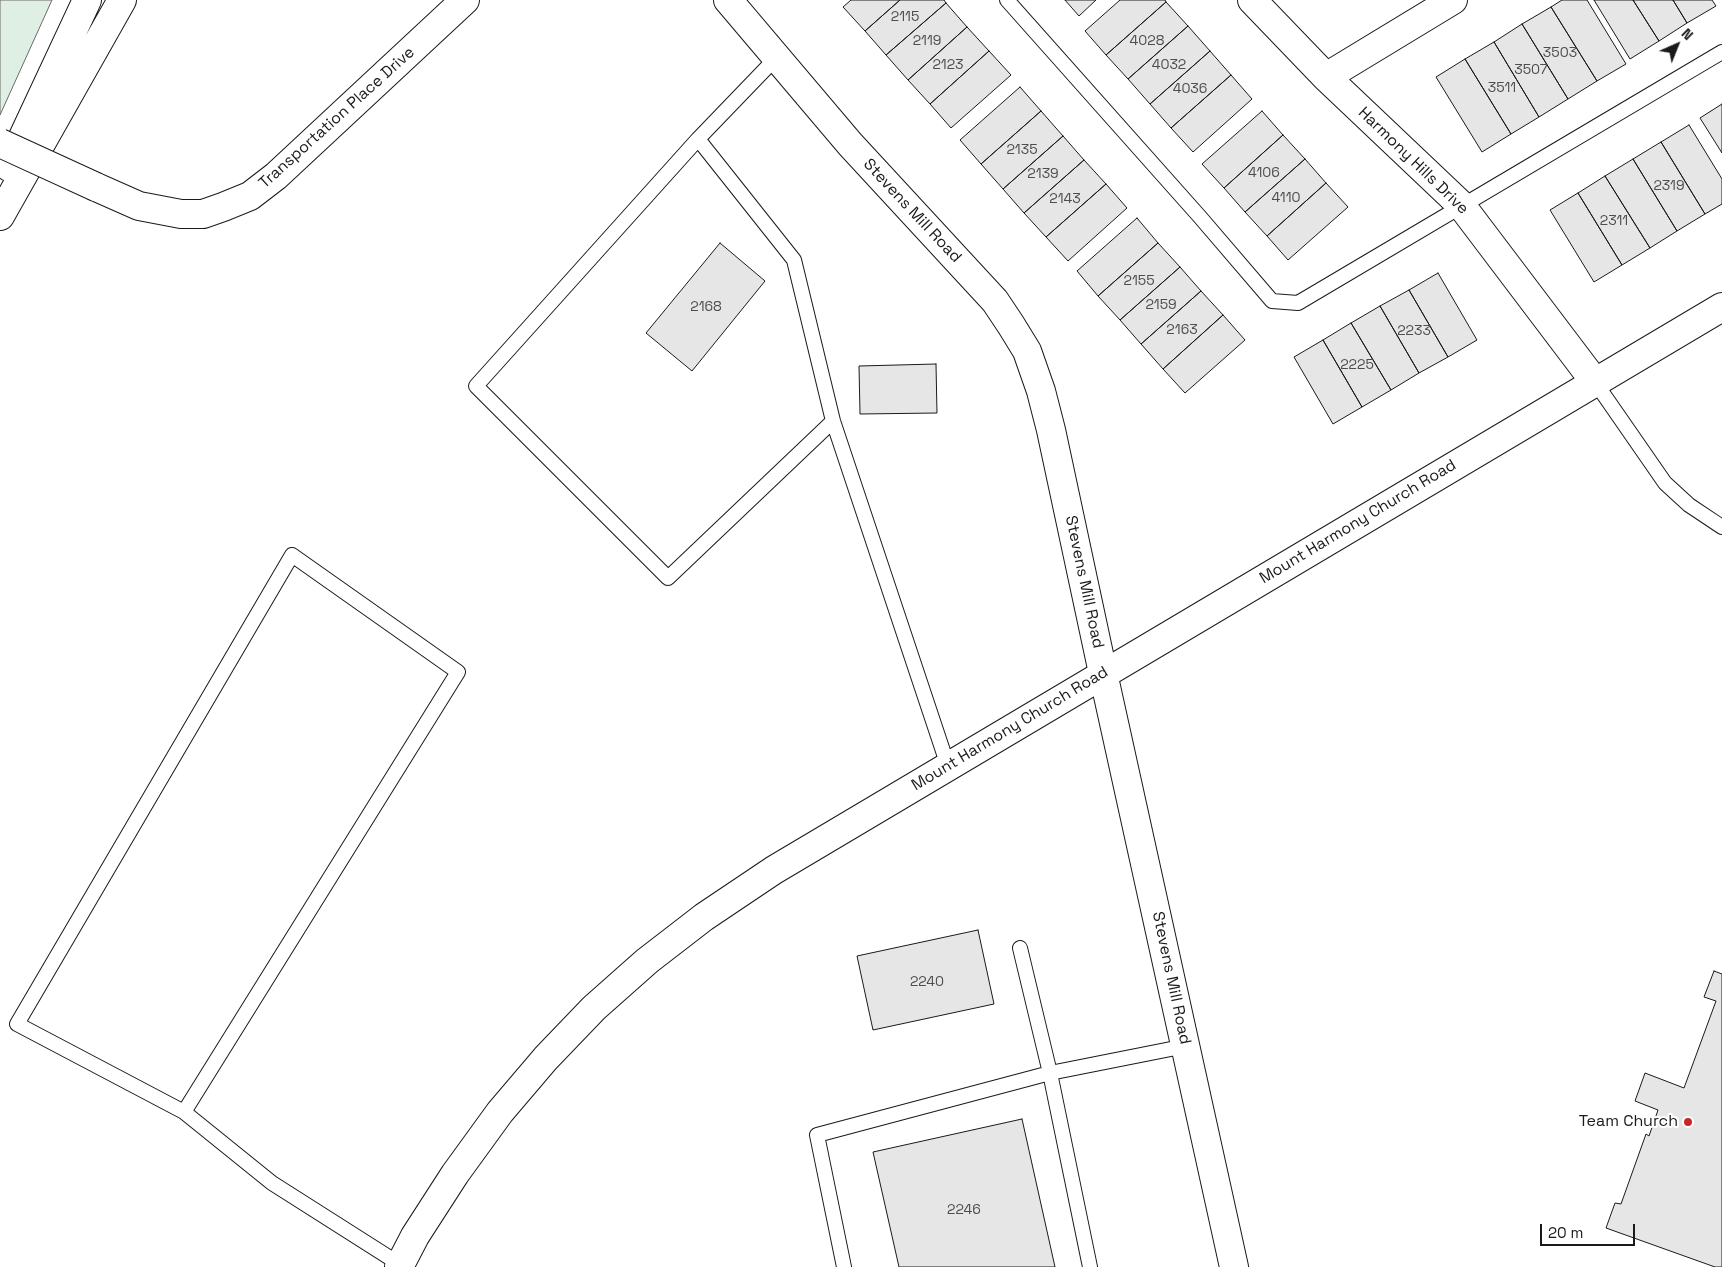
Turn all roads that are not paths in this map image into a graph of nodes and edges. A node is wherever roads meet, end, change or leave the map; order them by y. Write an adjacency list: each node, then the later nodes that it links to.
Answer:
1 (86, 0): 13 (main road)
2 (122, 0): 15 (main road)
3 (465, 0): 12 (main road, Transportation Place Drive, bridge)
4 (1007, 0): 14 (lane)
5 (1252, 0): 10 (main road, Harmony Hills Drive)
6 (1453, 0): 10 (main road)
7 (738, 4): 9 (main road, Stevens Mill Road)
8 (1722, 52): 14 (lane)
9 (776, 58): 11 (lane); 20 (main road, Stevens Mill Road)
10 (1326, 77): 14 (main road, Harmony Hills Drive)
11 (698, 140): 18 (lane); 18 (lane)
12 (0, 143)
13 (0, 187)
14 (1461, 205): 17 (main road, Harmony Hills Drive)
15 (0, 216)
16 (1722, 307): 17 (main road, Mount Harmony Church Road)
17 (1595, 382): 19 (lane); 20 (main road, Mount Harmony Church Road)
18 (833, 421): 21 (lane)
19 (1722, 527)
20 (1104, 673): 21 (main road, Mount Harmony Church Road); 23 (main road, Stevens Mill Road)
21 (948, 766): 26 (main road, Mount Harmony Church Road)
22 (1020, 948): 24 (lane)
23 (1186, 1046): 24 (lane); 29 (main road, Stevens Mill Road)
24 (1050, 1073): 27 (lane); 28 (lane)
25 (184, 1112): 25 (lane); 26 (lane)
26 (400, 1266)
27 (844, 1267)
28 (1090, 1267)
29 (1234, 1267)

